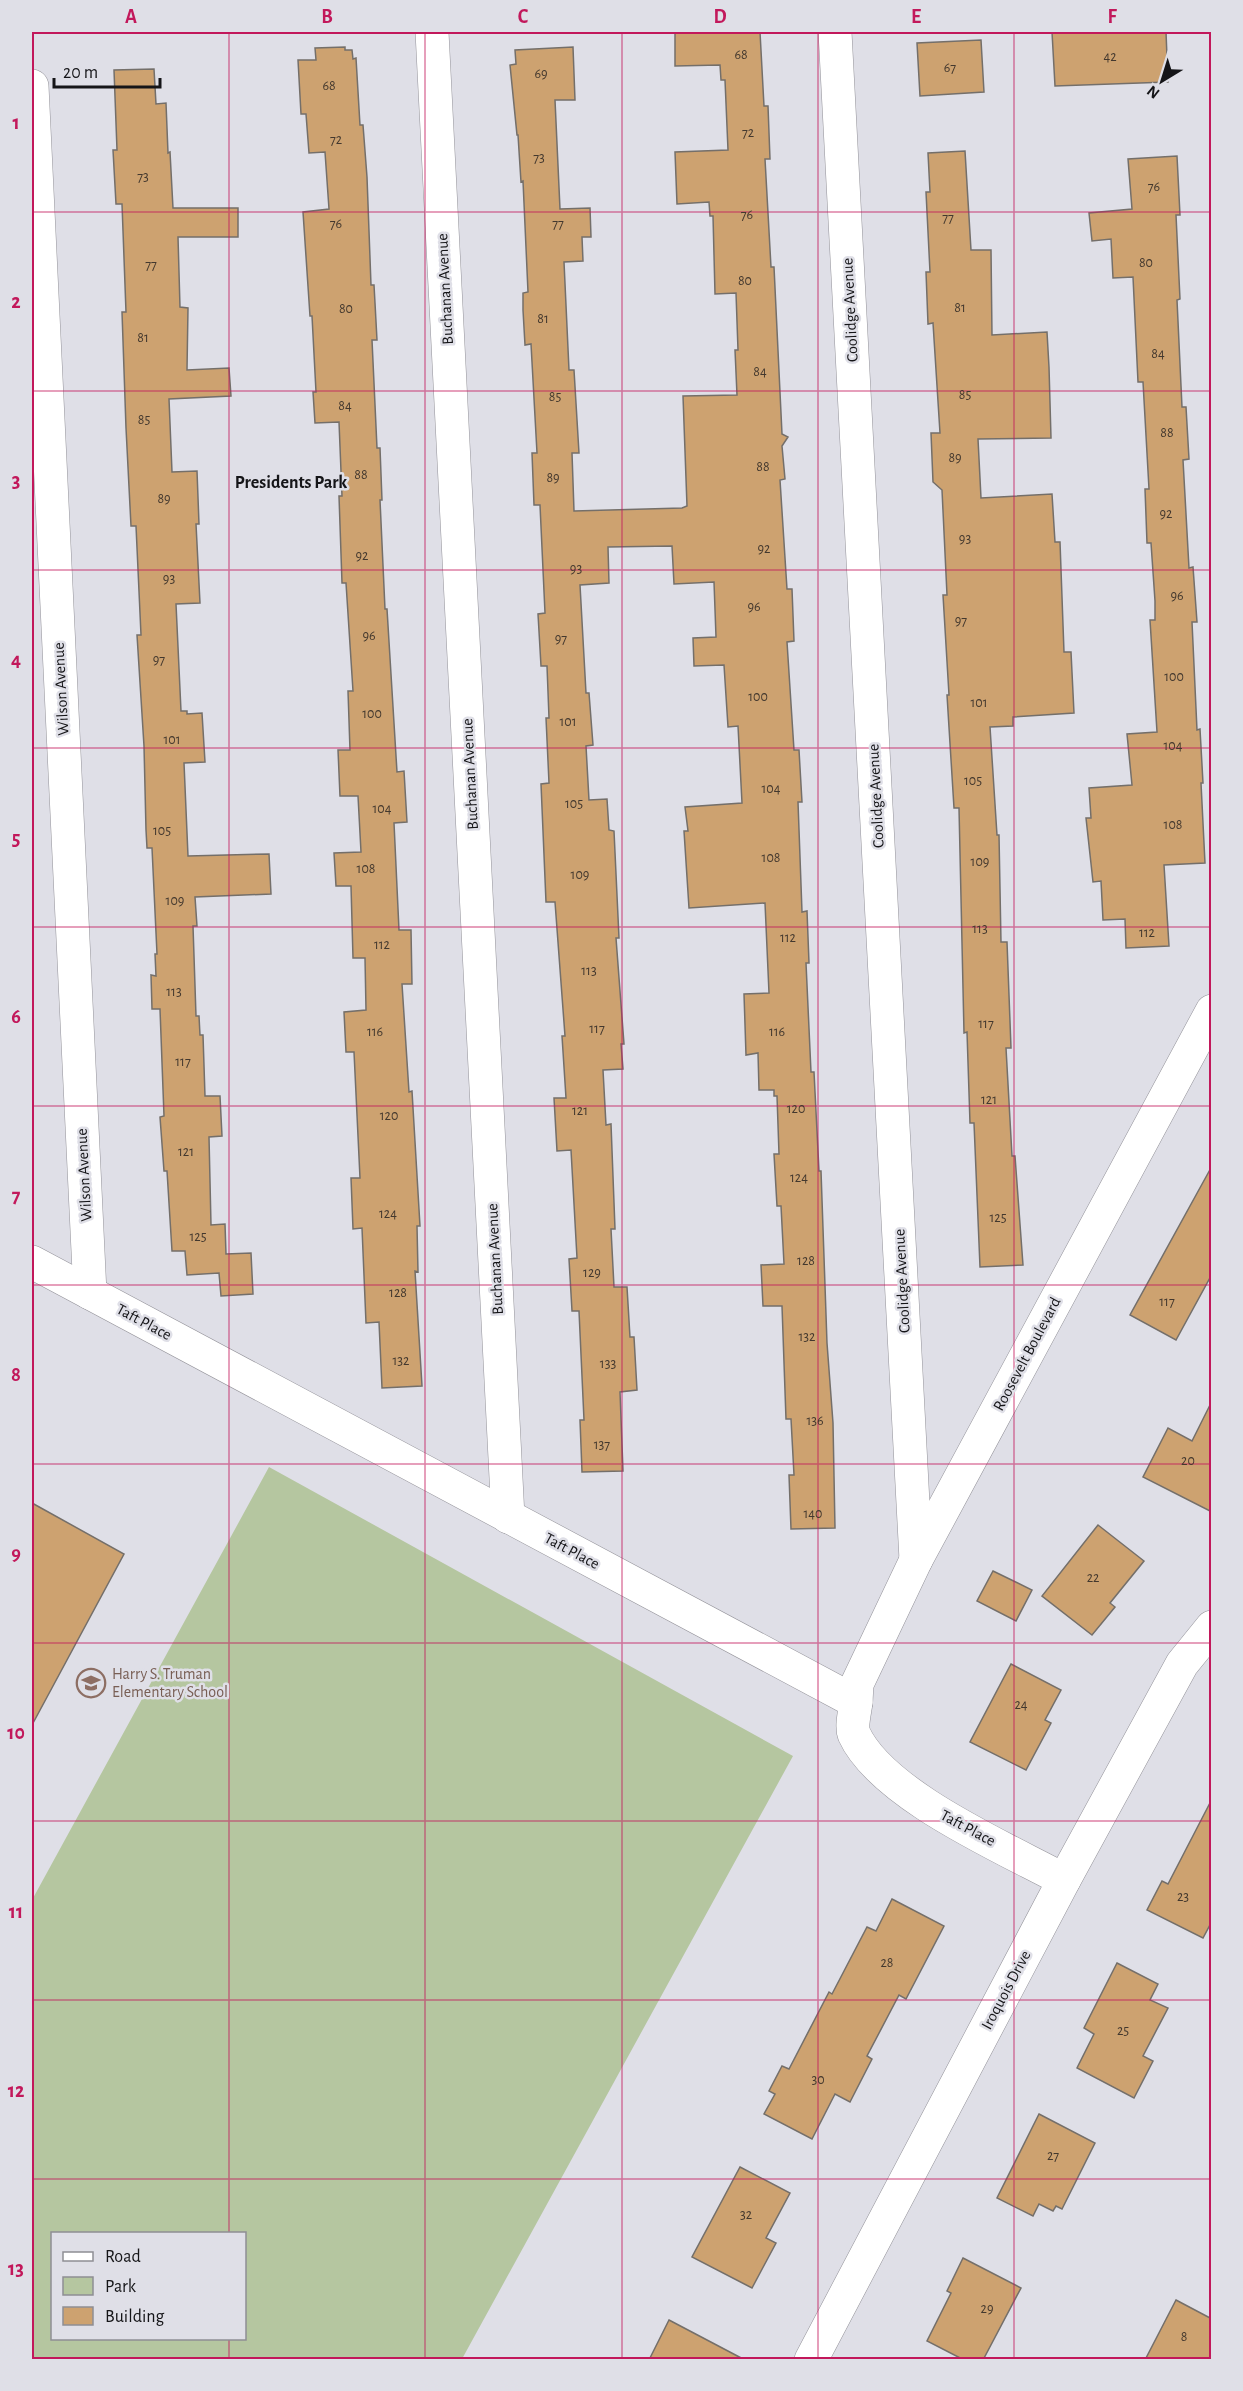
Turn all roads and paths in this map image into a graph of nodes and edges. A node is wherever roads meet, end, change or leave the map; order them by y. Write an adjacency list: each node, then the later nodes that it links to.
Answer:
1 (432, 32): 7 (street, Buchanan Avenue)
2 (836, 32): 8 (street, Coolidge Avenue)
3 (32, 86): 6 (street, Wilson Avenue)
4 (1212, 1011): 8 (street, Roosevelt Boulevard)
5 (32, 1262): 6 (street, Taft Place)
6 (90, 1293): 7 (street, Taft Place)
7 (508, 1516): 10 (street, Taft Place)
8 (916, 1560): 10 (street, Roosevelt Boulevard)
9 (1212, 1627): 11 (street, Iroquois Drive)
10 (856, 1702): 11 (street, Taft Place)
11 (1064, 1880): 12 (street, Iroquois Drive)
12 (811, 2360)

